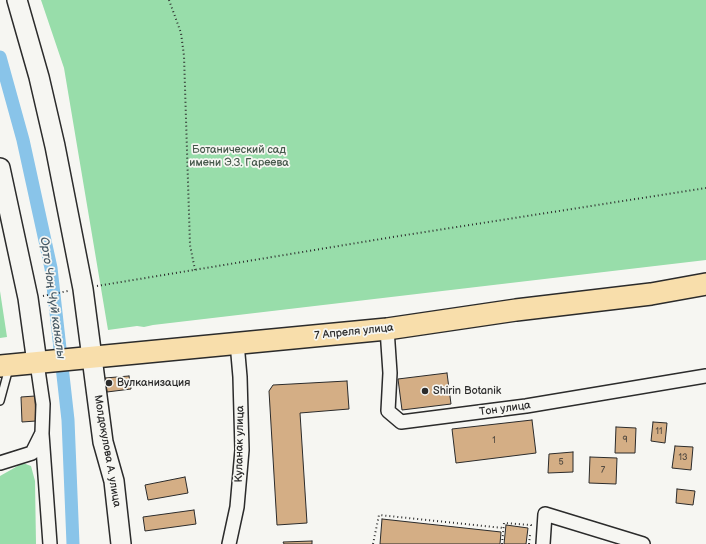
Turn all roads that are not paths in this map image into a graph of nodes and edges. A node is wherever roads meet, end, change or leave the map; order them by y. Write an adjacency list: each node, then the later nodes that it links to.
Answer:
1 (17, 0): 6 (main road, Молдокулова А. улица)
2 (0, 168): 7 (main road)
3 (706, 284): 4 (main road, 7 Апреля улица)
4 (387, 329): 5 (main road, 7 Апреля улица); 9 (street, Тон улица)
5 (237, 343): 6 (main road, 7 Апреля улица); 15 (street, Куланак улица)
6 (87, 359): 7 (main road, 7 Апреля улица); 14 (main road, Молдокулова А. улица)
7 (44, 362): 8 (main road, 7 Апреля улица); 11 (street)
8 (5, 366): 10 (lane)
9 (706, 376)
10 (0, 401)
11 (42, 433): 12 (street); 13 (street)
12 (0, 463)
13 (50, 544)
14 (121, 544)
15 (229, 544)
16 (543, 544): 17 (street)
17 (643, 544)

